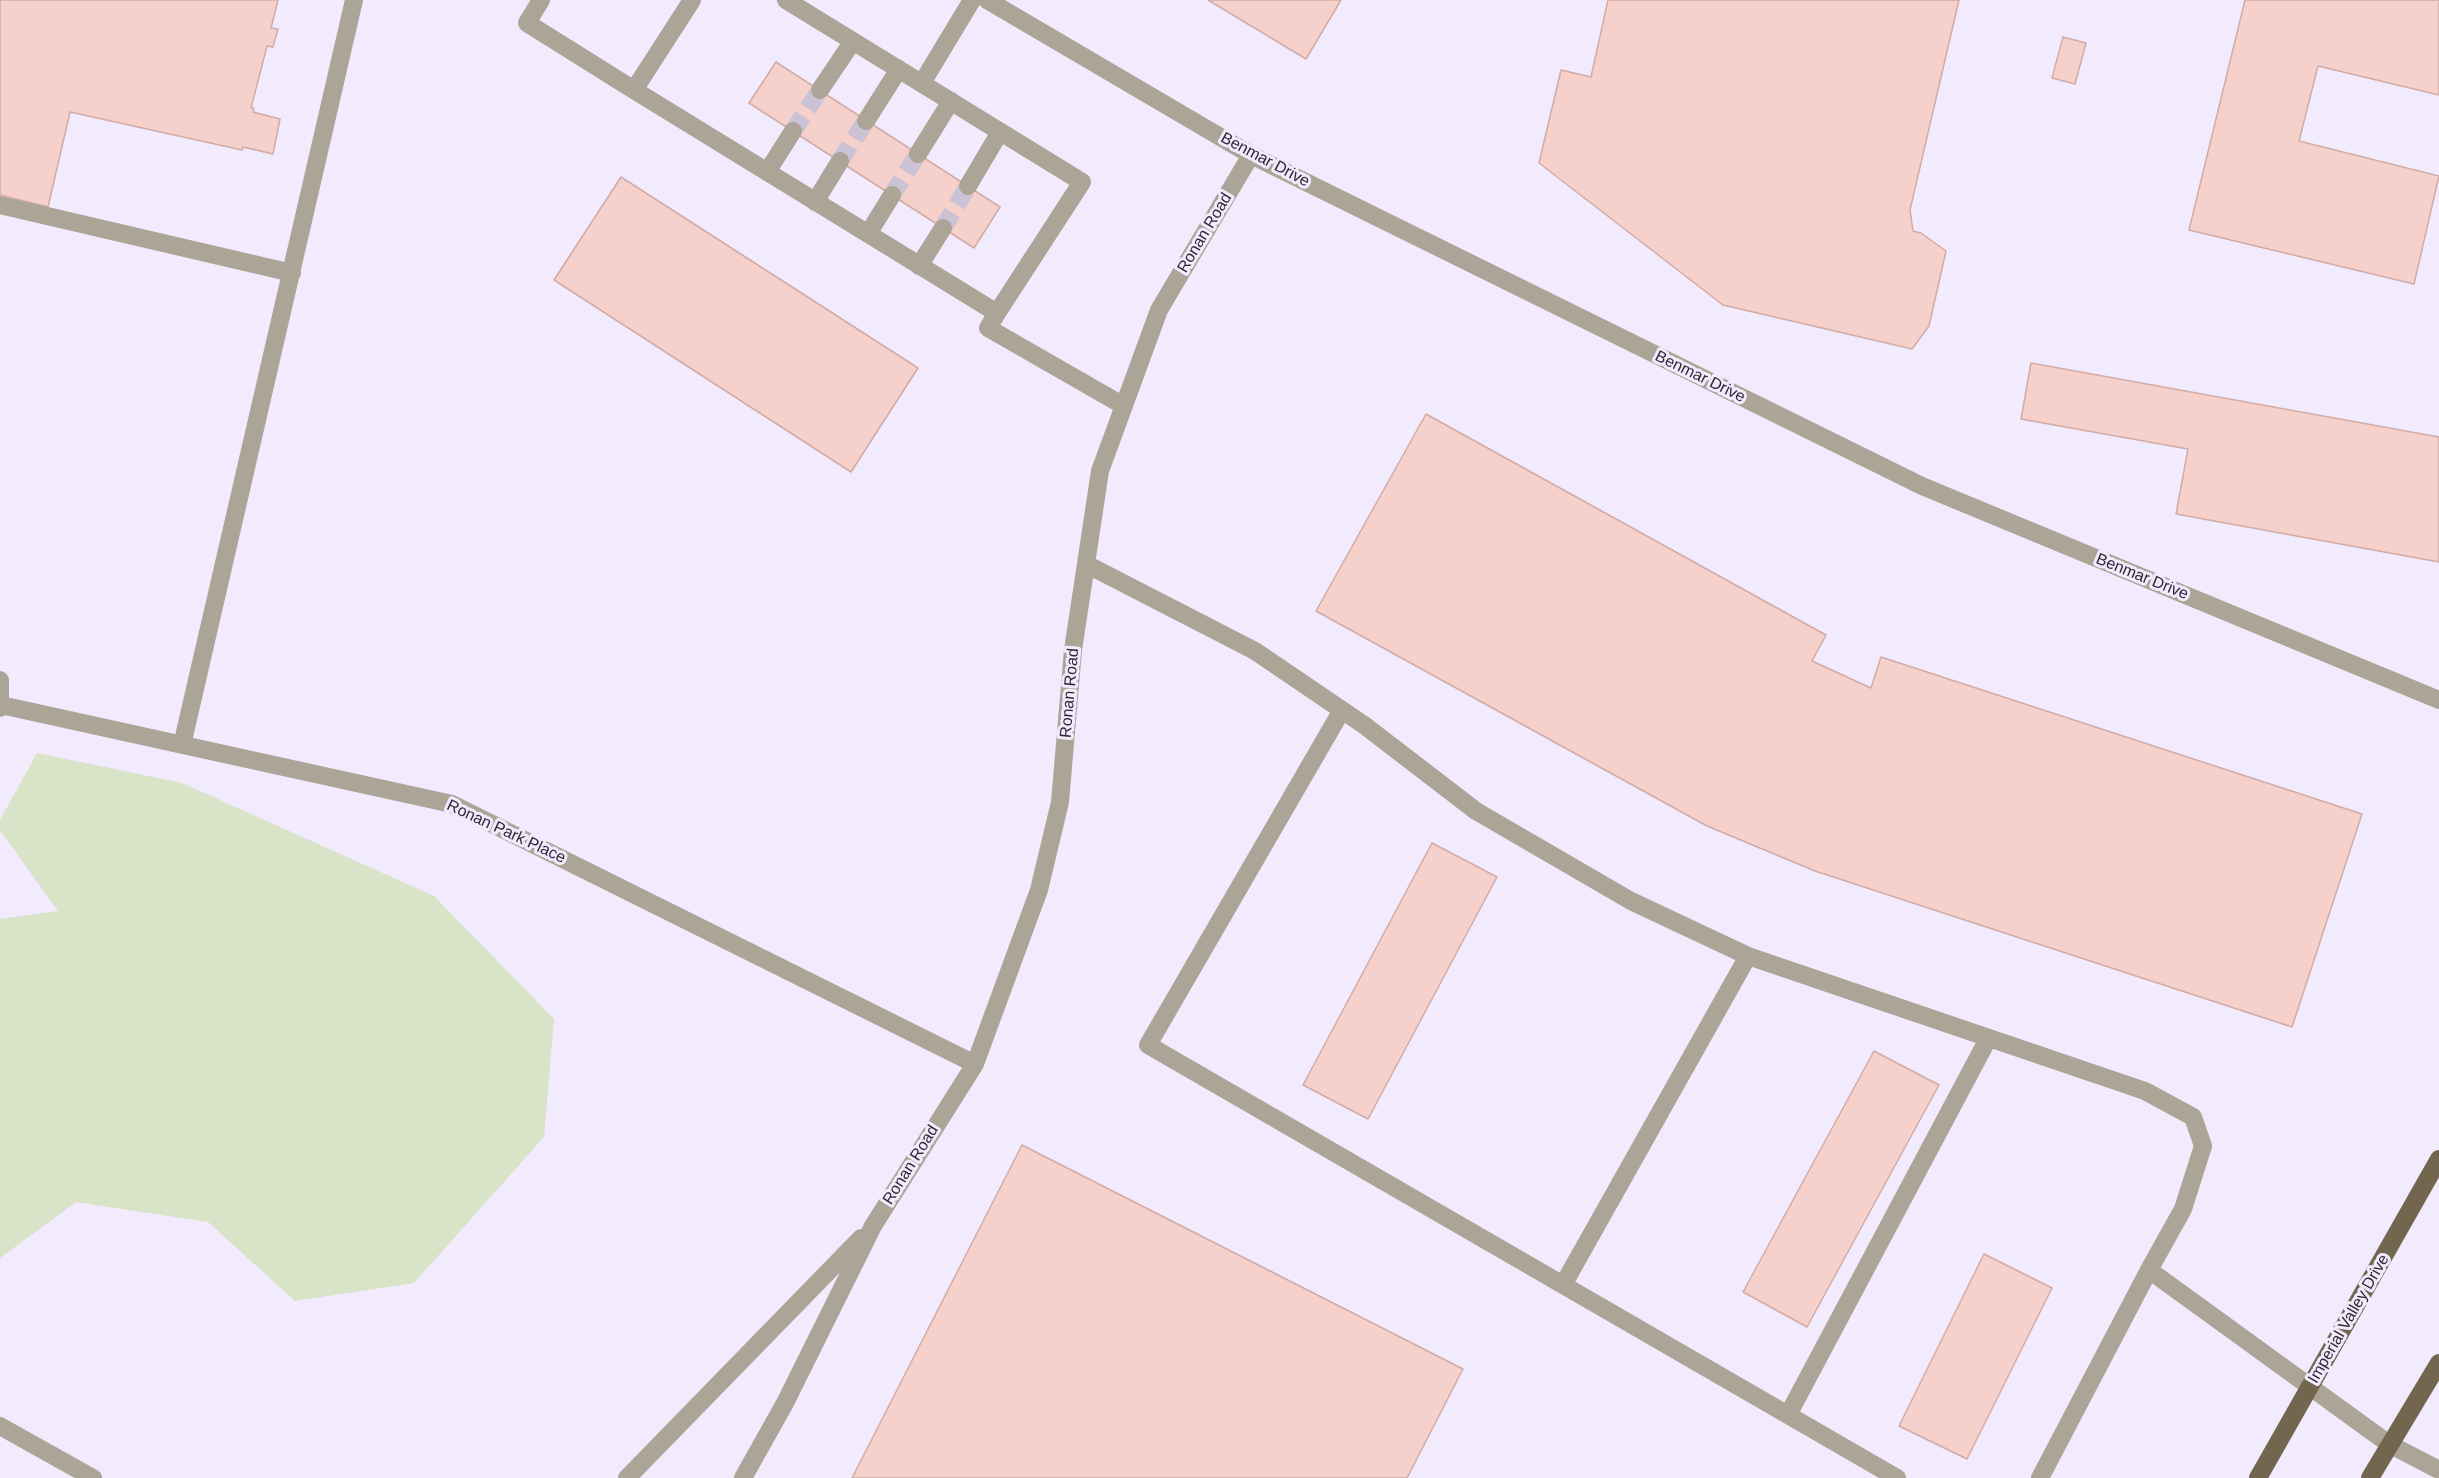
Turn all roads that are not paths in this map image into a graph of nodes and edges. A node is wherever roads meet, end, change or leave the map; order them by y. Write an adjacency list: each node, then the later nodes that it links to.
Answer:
1 (354, 0): 27 (street)
2 (541, 0): 10 (street)
3 (692, 0): 10 (street)
4 (786, 0): 7 (street)
5 (972, 0): 9 (street)
6 (987, 0): 17 (street, Benmar Drive)
7 (853, 41): 8 (street); 11 (street)
8 (899, 69): 9 (street); 13 (street)
9 (922, 83): 12 (street)
10 (634, 90): 19 (street)
11 (820, 90)
12 (951, 101): 15 (street); 16 (street)
13 (866, 121)
14 (793, 131): 19 (street)
15 (1000, 132): 20 (street); 28 (street)
16 (918, 154)
17 (1251, 155): 29 (street, Ronan Road); 32 (street, Benmar Drive)
18 (840, 161): 22 (street)
19 (767, 172): 22 (street)
20 (968, 186)
21 (892, 195): 25 (street)
22 (815, 202): 25 (street)
23 (0, 205): 27 (street)
24 (943, 228): 26 (street)
25 (868, 234): 26 (street)
26 (919, 266): 28 (street)
27 (292, 273): 35 (street)
28 (997, 313): 29 (street)
29 (1124, 406): 30 (street, Ronan Road)
30 (1086, 564): 34 (street); 38 (street, Ronan Road)
31 (0, 680): 33 (street, Ronan Park Place)
32 (2439, 700)
33 (1, 707): 35 (street, Ronan Park Place)
34 (1342, 710): 36 (street); 42 (street)
35 (182, 745): 38 (street, Ronan Park Place)
36 (1748, 956): 37 (street); 42 (street)
37 (1988, 1039): 41 (street); 45 (street)
38 (975, 1064): 40 (street, Ronan Road)
39 (2439, 1159): 44 (main road, Imperial Valley Drive)
40 (873, 1226): 50 (street, Ronan Road); 51 (street, Ronan Road)
41 (2149, 1270): 44 (street); 53 (street)
42 (1563, 1285): 45 (street)
43 (2439, 1363): 47 (main road)
44 (2311, 1386): 47 (street); 54 (main road, Imperial Valley Drive)
45 (1788, 1415): 52 (street)
46 (0, 1426): 49 (street)
47 (2389, 1444): 48 (street); 55 (main road)
48 (2439, 1470)
49 (93, 1478)
50 (627, 1478)
51 (743, 1478)
52 (1897, 1478)
53 (2040, 1478)
54 (2258, 1478)
55 (2370, 1478)

